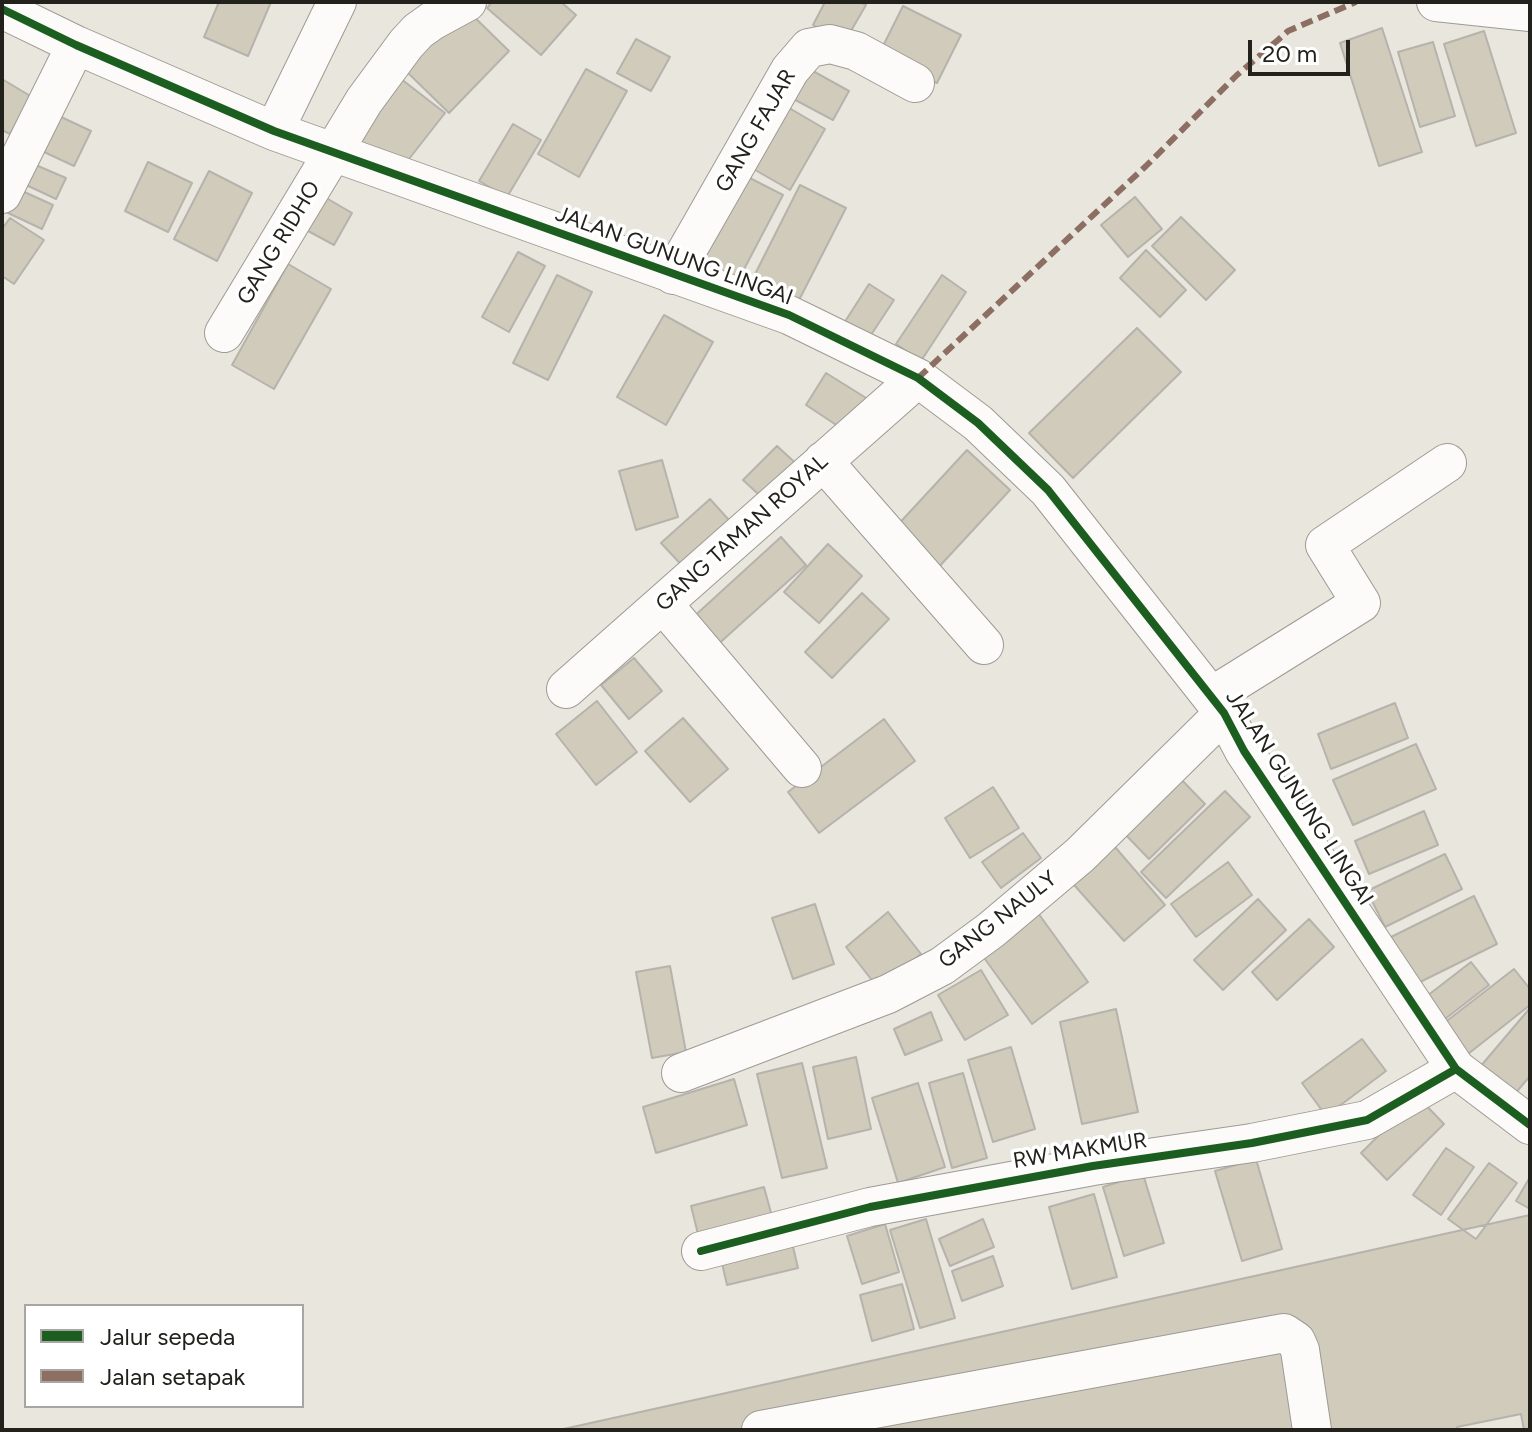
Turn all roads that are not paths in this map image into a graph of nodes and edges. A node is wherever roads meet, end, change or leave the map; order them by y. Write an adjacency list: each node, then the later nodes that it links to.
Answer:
1 (337, 2): 8 (street)
2 (467, 2): 9 (street, GANG RIDHO)
3 (1436, 2): 4 (street)
4 (1522, 8)
5 (25, 11): 6 (street, JALAN GUNUNG LINGAI)
6 (76, 45): 8 (street, JALAN GUNUNG LINGAI); 10 (street)
7 (915, 83): 11 (street, GANG FAJAR)
8 (274, 131): 9 (street, JALAN GUNUNG LINGAI)
9 (334, 153): 11 (street, JALAN GUNUNG LINGAI); 12 (street, GANG RIDHO)
10 (2, 194)
11 (673, 275): 13 (street, JALAN GUNUNG LINGAI)
12 (224, 333)
13 (918, 378): 14 (street, GANG TAMAN ROYAL); 19 (street, JALAN GUNUNG LINGAI)
14 (823, 461): 16 (street, GANG TAMAN ROYAL); 17 (street)
15 (1447, 463): 19 (street, GANG NAULY)
16 (663, 604): 18 (street, GANG TAMAN ROYAL); 20 (street)
17 (984, 645)
18 (566, 689)
19 (1218, 705): 21 (street, JALAN GUNUNG LINGAI); 22 (street, GANG NAULY)
20 (802, 768)
21 (1456, 1069): 23 (street, JALAN GUNUNG LINGAI); 24 (street, RW MAKMUR)
22 (681, 1073)
23 (1530, 1125)
24 (701, 1251)
25 (761, 1430): 26 (street)
26 (1312, 1430)

